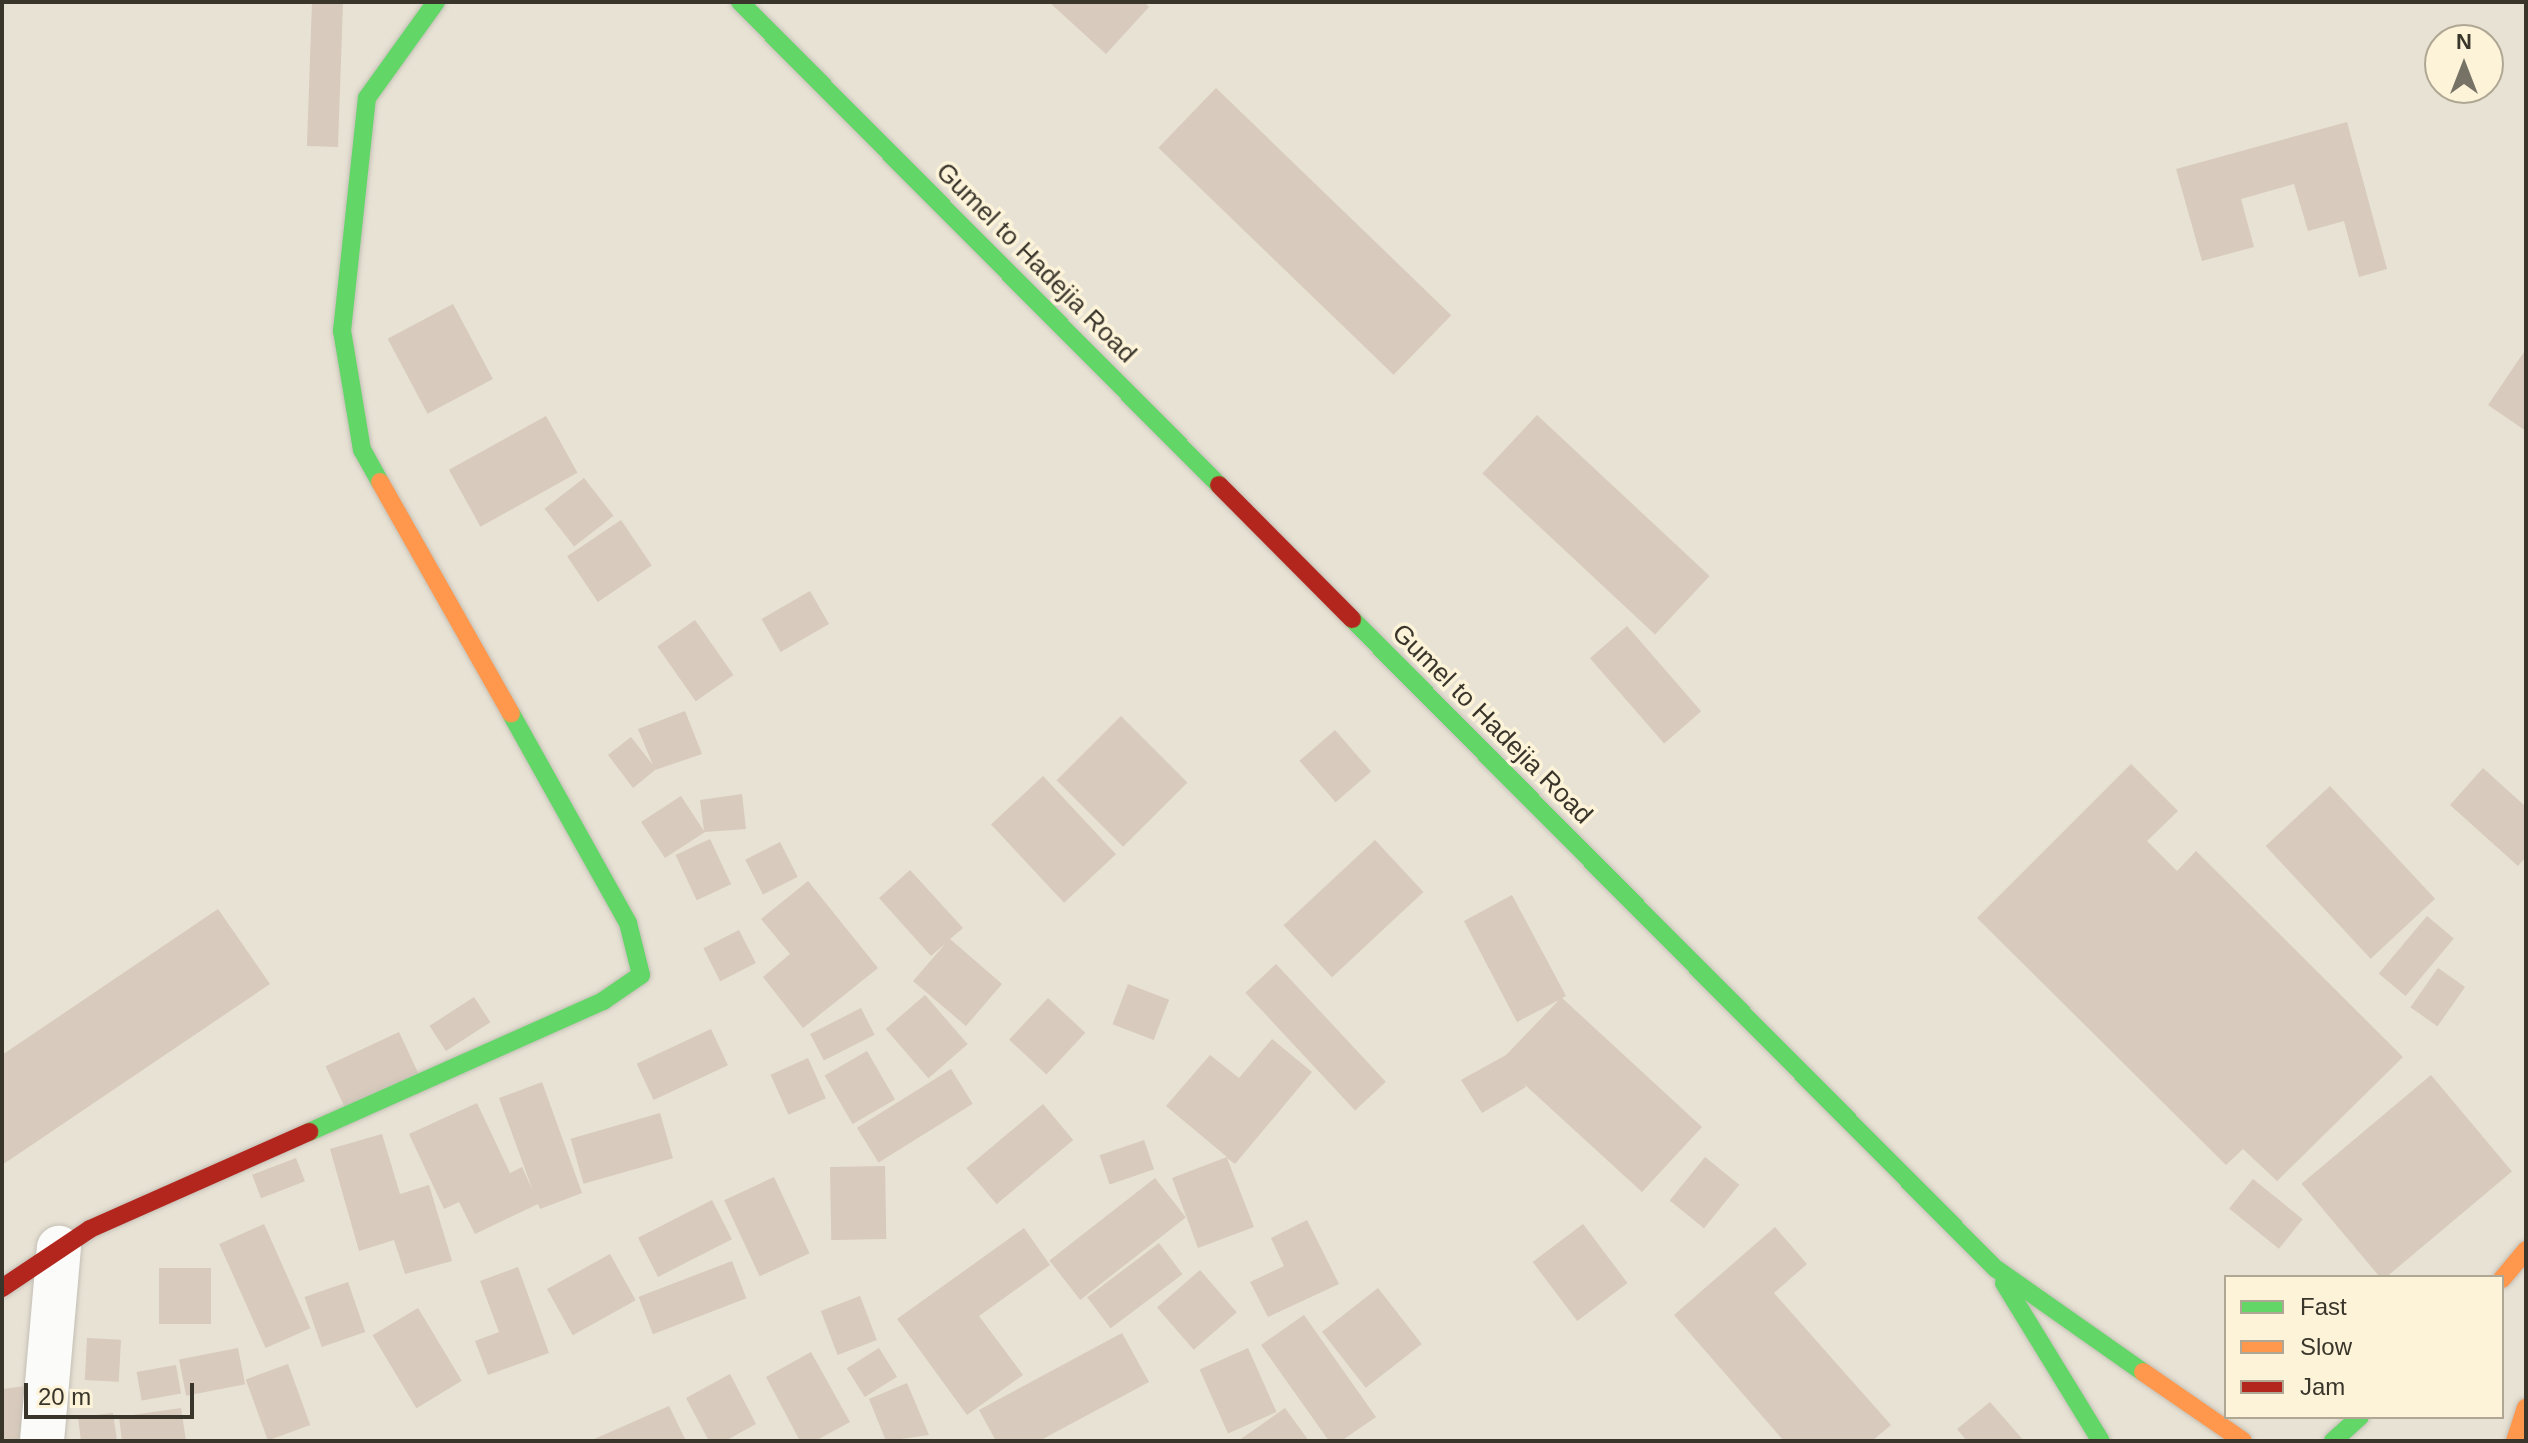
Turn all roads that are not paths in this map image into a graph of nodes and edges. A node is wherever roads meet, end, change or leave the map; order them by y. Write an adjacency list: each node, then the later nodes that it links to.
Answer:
1 (436, 2): 3 (main road)
2 (740, 2): 5 (main road, Gumel to Hadejia Road)
3 (59, 1248): 7 (main road); 10 (street)
4 (2526, 1250): 6 (main road)
5 (1995, 1268): 11 (main road); 12 (main road, Gumel to Hadejia Road)
6 (2504, 1277)
7 (2, 1288)
8 (2526, 1408): 14 (main road)
9 (2358, 1419): 13 (main road)
10 (42, 1441)
11 (2101, 1441)
12 (2243, 1441)
13 (2333, 1441)
14 (2515, 1441)

